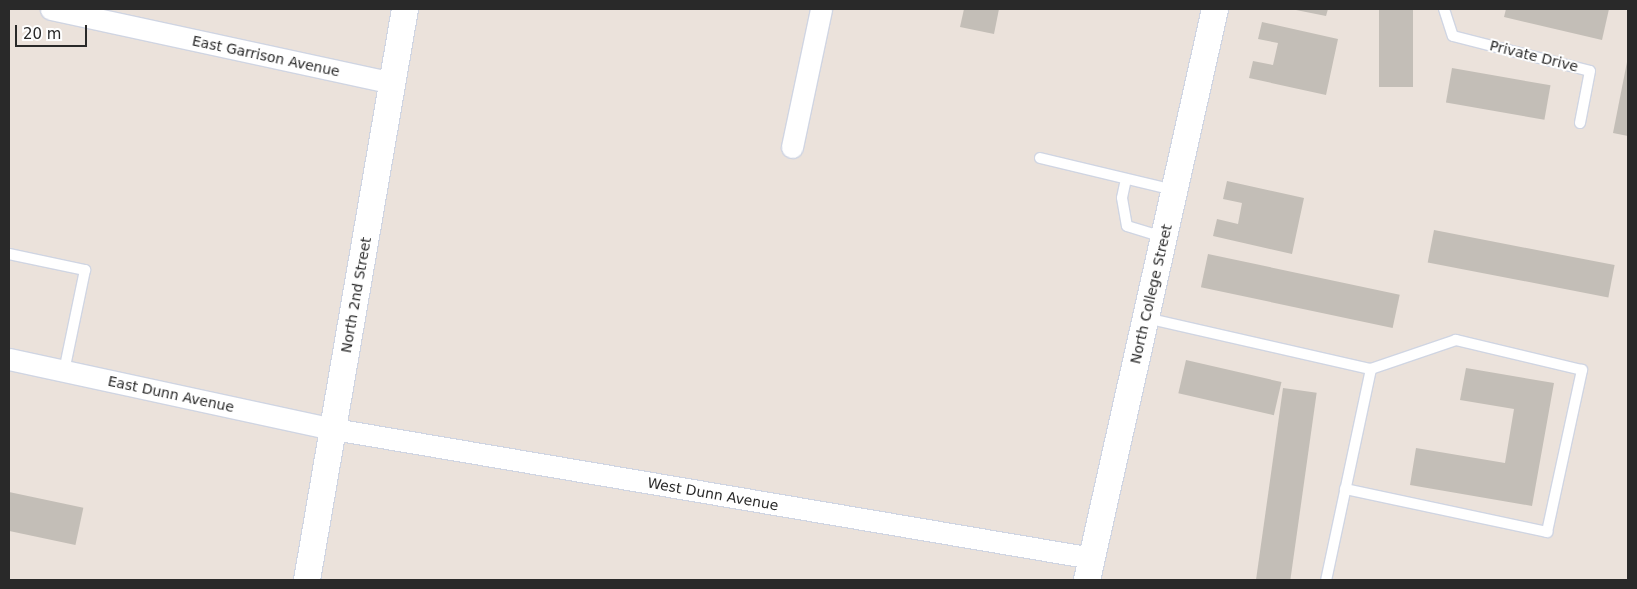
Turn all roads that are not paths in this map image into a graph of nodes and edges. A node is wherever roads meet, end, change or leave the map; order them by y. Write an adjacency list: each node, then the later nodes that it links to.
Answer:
1 (51, 9): 6 (street, East Garrison Avenue)
2 (405, 9): 6 (street, North 2nd Street)
3 (821, 9): 8 (street)
4 (1215, 9): 11 (street, North College Street)
5 (1444, 9): 7 (lane, Private Drive)
6 (392, 83): 18 (street, North 2nd Street)
7 (1580, 123)
8 (792, 147)
9 (1040, 158): 10 (lane)
10 (1126, 179): 11 (lane); 12 (lane)
11 (1174, 190): 12 (street, North College Street)
12 (1164, 237): 14 (street, North College Street)
13 (9, 254): 17 (lane)
14 (1146, 317): 16 (lane); 20 (street, North College Street)
15 (9, 359): 17 (street, East Dunn Avenue)
16 (1371, 369): 19 (lane); 19 (lane)
17 (64, 371): 18 (street, East Dunn Avenue)
18 (334, 429): 20 (street, West Dunn Avenue); 21 (street, North 2nd Street)
19 (1345, 489): 22 (lane)
20 (1089, 569)
21 (308, 580)
22 (1326, 580)

